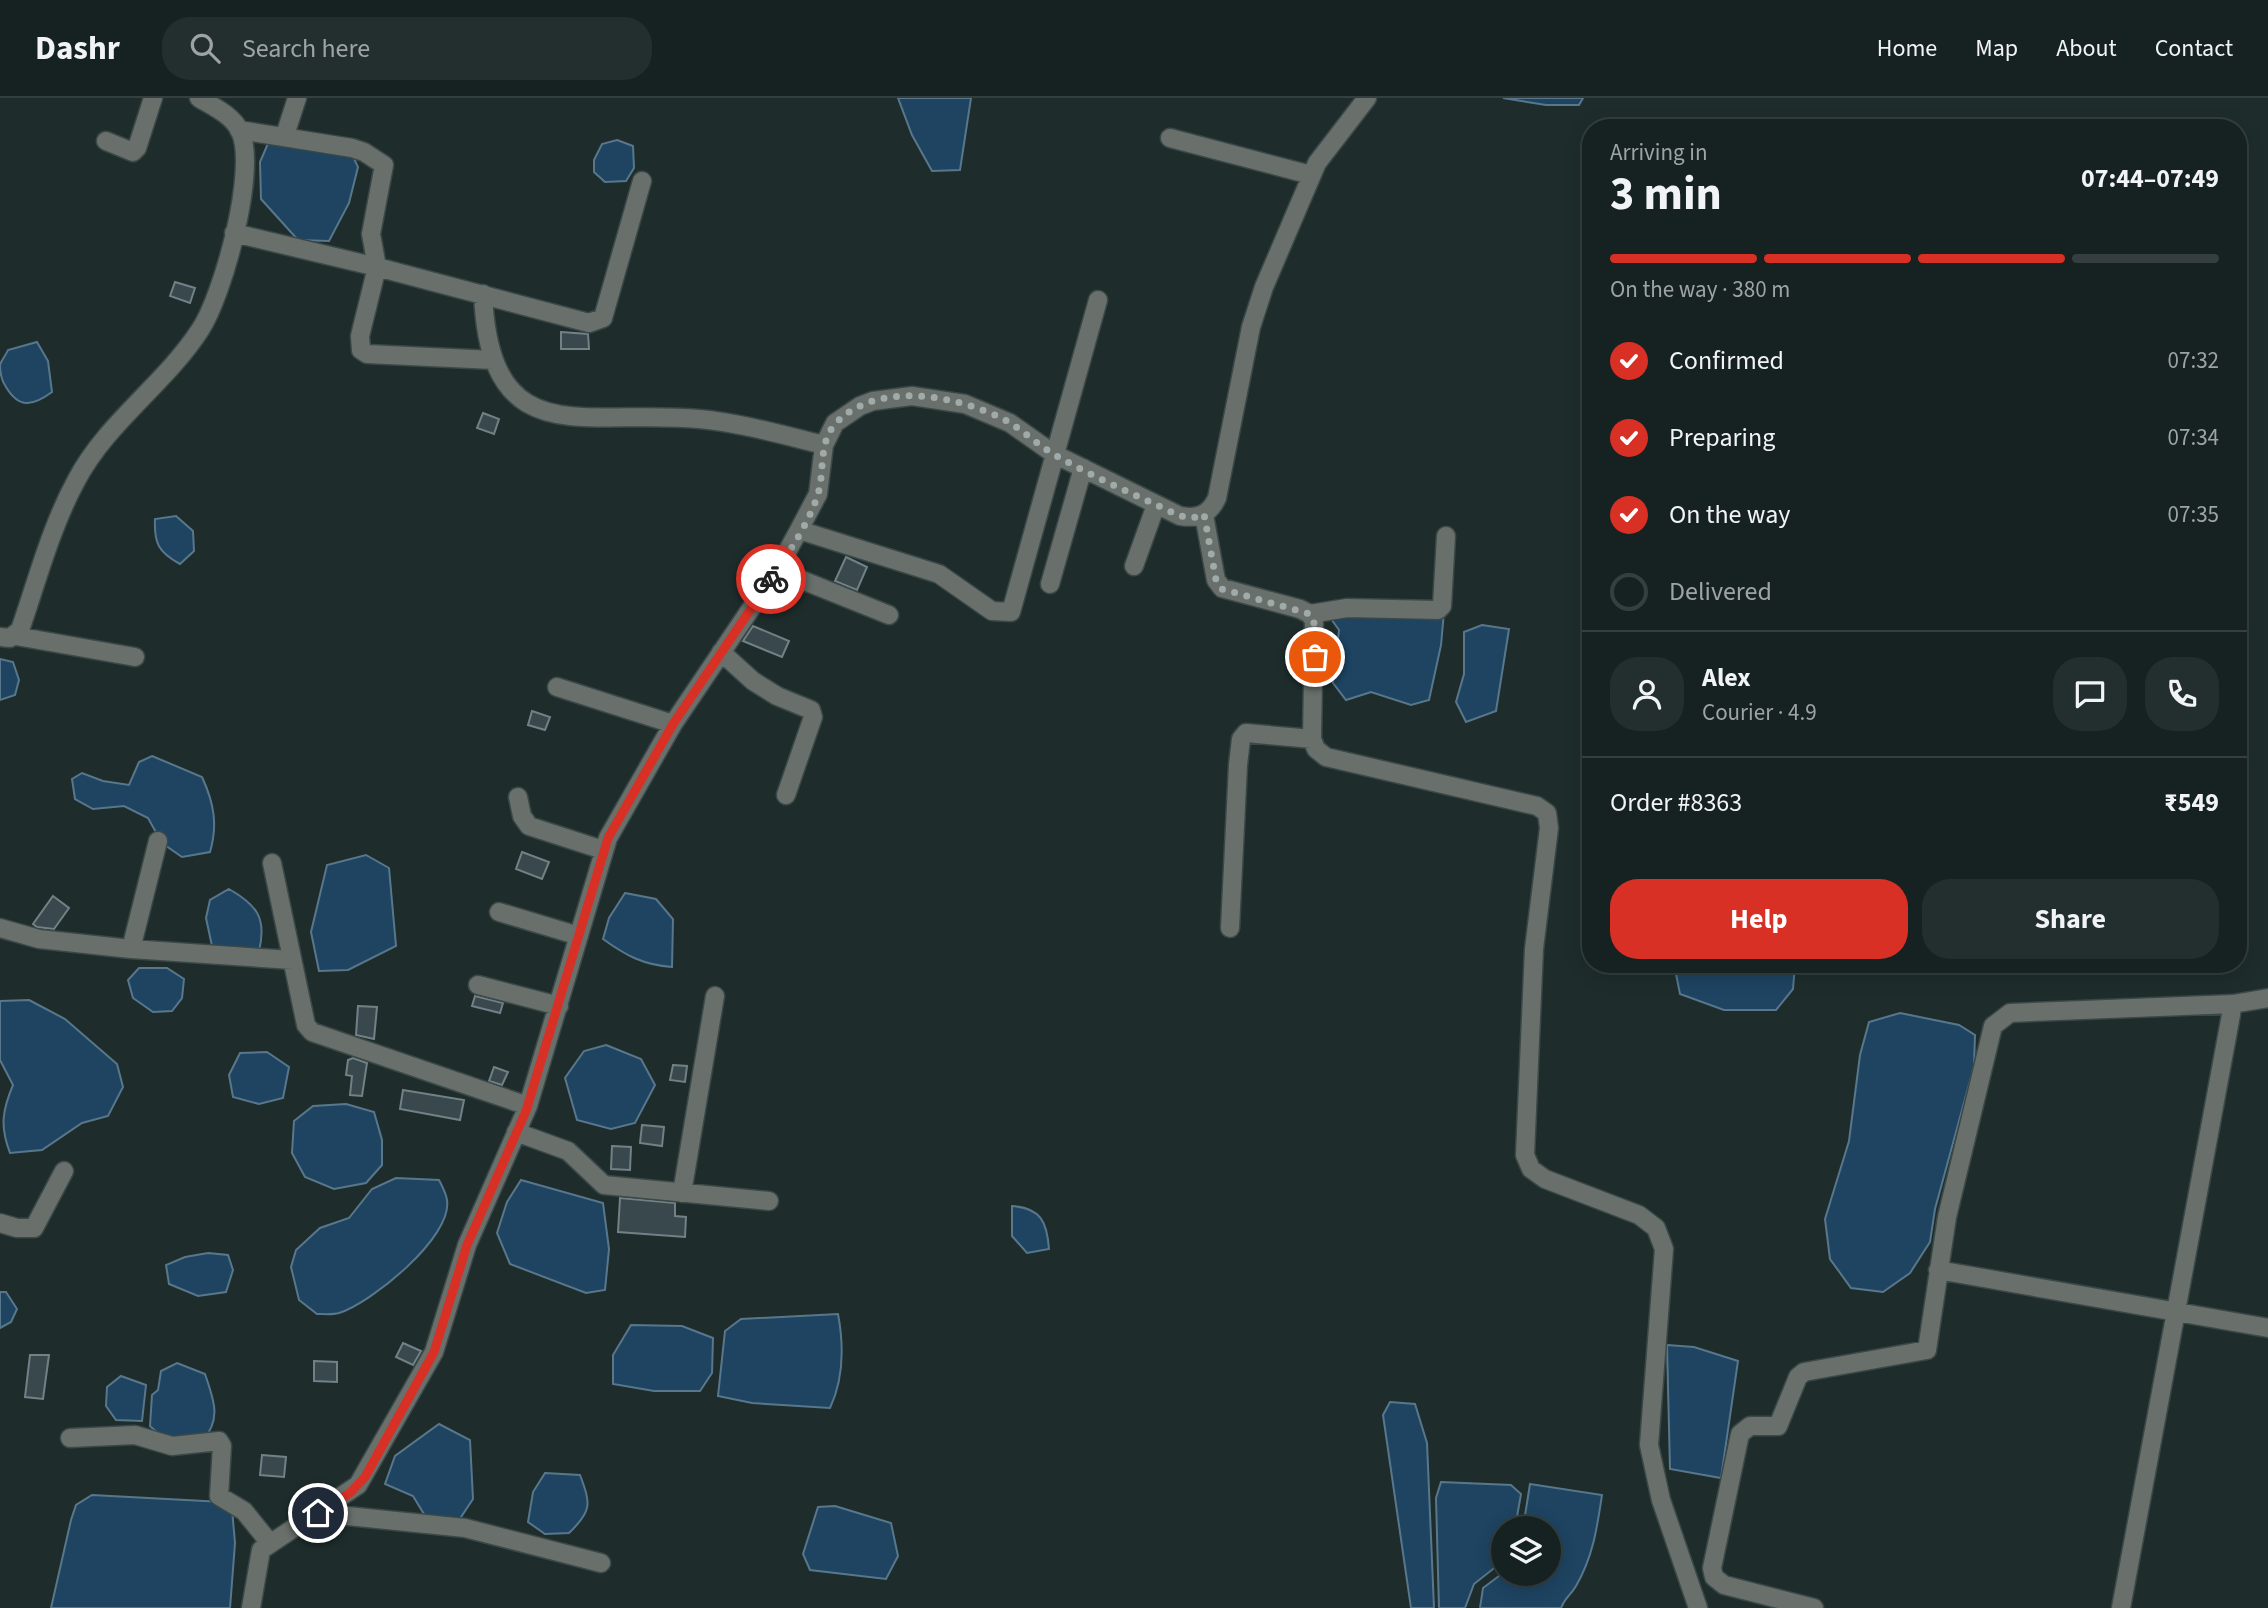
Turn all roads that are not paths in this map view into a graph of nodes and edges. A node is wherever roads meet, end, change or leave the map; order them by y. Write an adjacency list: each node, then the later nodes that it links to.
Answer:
1 (153, 98): 8 (street)
2 (199, 98): 5 (street)
3 (297, 98): 6 (street)
4 (1367, 98): 9 (street)
5 (239, 130): 6 (street); 11 (street)
6 (285, 135): 12 (street)
7 (1170, 138): 9 (street)
8 (106, 141)
9 (1311, 175): 20 (street)
10 (642, 181): 13 (street)
11 (234, 233): 12 (street); 28 (street)
12 (377, 267): 13 (street); 15 (street)
13 (483, 294): 15 (street)
14 (1098, 300): 17 (street)
15 (493, 360): 16 (street)
16 (824, 445): 17 (street); 21 (street)
17 (1054, 454): 18 (street); 21 (street)
18 (1083, 468): 19 (street); 25 (street)
19 (1156, 505): 20 (street); 23 (street)
20 (1204, 514): 26 (street)
21 (799, 530): 24 (street)
22 (1446, 536): 26 (street)
23 (1134, 566)
24 (777, 570): 27 (street); 29 (street)
25 (1050, 584)
26 (1310, 614): 33 (street)
27 (889, 615)
28 (8, 636): 30 (street)
29 (721, 652): 32 (street); 34 (street)
30 (135, 657)
31 (557, 687): 32 (street)
32 (673, 724): 37 (street)
33 (1312, 739): 41 (street); 64 (street)
34 (786, 795)
35 (518, 797): 37 (street)
36 (158, 841): 43 (street)
37 (603, 850): 42 (street)
38 (272, 863): 44 (street)
39 (499, 912): 42 (street)
40 (0, 928): 43 (street)
41 (1230, 928)
42 (579, 936): 49 (street)
43 (131, 949): 44 (street)
44 (292, 960): 50 (street)
45 (478, 985): 49 (street)
46 (715, 996): 53 (street)
47 (2268, 998): 48 (street)
48 (2233, 1004): 56 (street); 57 (street)
49 (559, 1006): 50 (street)
50 (528, 1106): 51 (street)
51 (516, 1132): 53 (street); 60 (street)
52 (64, 1171): 55 (street)
53 (682, 1193): 54 (street)
54 (769, 1201)
55 (0, 1223)
56 (1938, 1270): 57 (street); 65 (street)
57 (2175, 1311): 58 (street); 66 (street)
58 (2268, 1328)
59 (70, 1438): 61 (street)
60 (318, 1513): 61 (street); 62 (street)
61 (269, 1542): 63 (street)
62 (600, 1563)
63 (251, 1608)
64 (1698, 1608)
65 (1814, 1608)
66 (2121, 1608)

